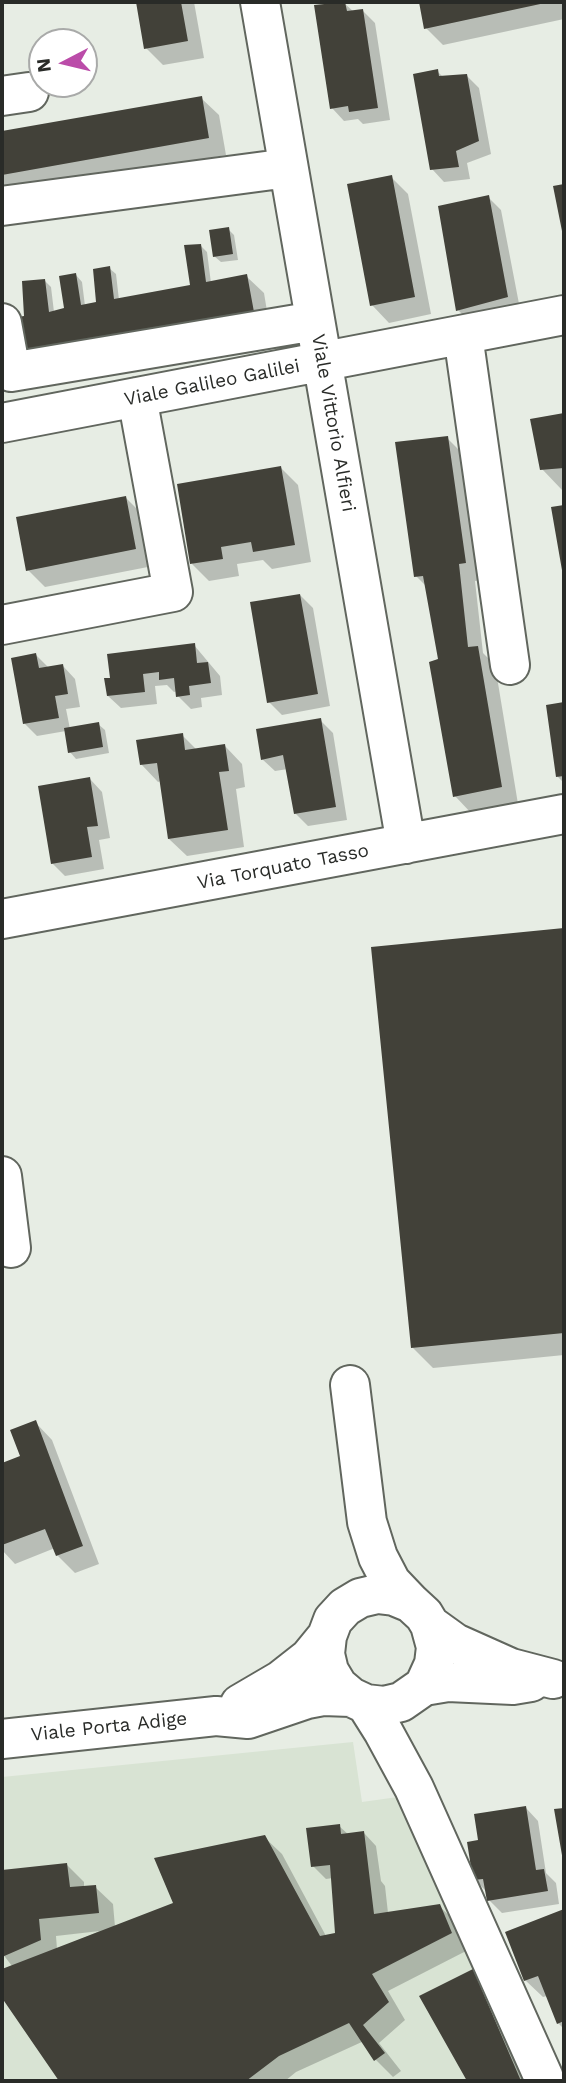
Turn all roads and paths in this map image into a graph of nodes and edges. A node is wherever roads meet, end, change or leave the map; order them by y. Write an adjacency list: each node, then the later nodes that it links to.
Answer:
1 (260, 2): 2 (street, Viale Vittorio Alfieri)
2 (288, 168): 3 (street); 5 (street, Viale Vittorio Alfieri)
3 (2, 206)
4 (564, 315): 7 (street, Viale Galileo Galilei)
5 (315, 321): 6 (street); 8 (street, Viale Vittorio Alfieri)
6 (2, 323)
7 (463, 335): 8 (street, Viale Galileo Galilei); 12 (street)
8 (322, 362): 9 (street, Viale Galileo Galilei); 14 (street, Viale Vittorio Alfieri)
9 (137, 397): 10 (street, Viale Galileo Galilei); 11 (street)
10 (2, 423)
11 (2, 625)
12 (510, 665)
13 (564, 814): 14 (street, Via Torquato Tasso)
14 (406, 844): 15 (street, Via Torquato Tasso)
15 (2, 919)
16 (2, 1176): 17 (street)
17 (11, 1248)
18 (350, 1385): 19 (street)
19 (367, 1522): 20 (street); 21 (street)
20 (420, 1614): 21 (street, Viale Porta Adige); 22 (street, Viale Porta Adige); 23 (street)
21 (336, 1622): 24 (street); 25 (street, Viale Porta Adige)
22 (558, 1679): 23 (street, Viale Porta Adige)
23 (420, 1690): 24 (street, Viale Porta Adige); 27 (street)
24 (359, 1701): 25 (street, Viale Porta Adige); 27 (street)
25 (216, 1716): 26 (street, Viale Porta Adige)
26 (2, 1739)
27 (400, 1761): 28 (street)
28 (544, 2078)

